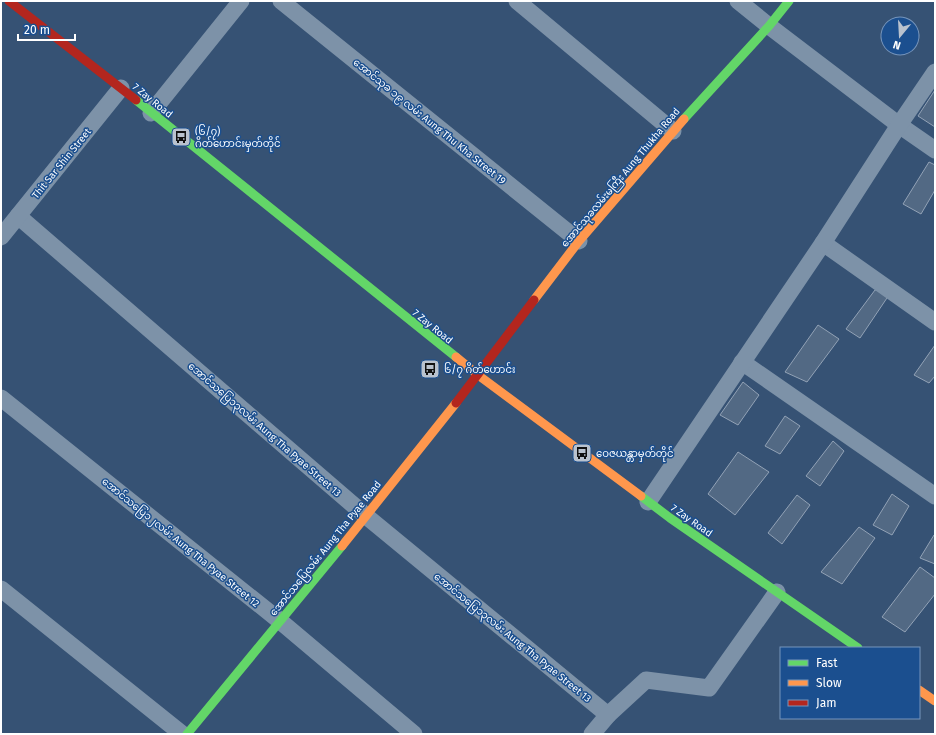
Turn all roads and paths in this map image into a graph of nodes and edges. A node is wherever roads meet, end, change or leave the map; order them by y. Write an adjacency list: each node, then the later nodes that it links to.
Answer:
1 (9, 1): 9 (street, 7 Zay Road)
2 (241, 1): 10 (street)
3 (281, 1): 16 (street, အောင်သုခ ၁၉ လမ်း Aung Thu Kha Street 19)
4 (517, 1): 12 (street)
5 (738, 1): 7 (street)
6 (789, 1): 7 (street, အောင်သုခလမ်းမကြီး Aung Thukha Road)
7 (769, 26): 11 (street); 12 (street, အောင်သုခလမ်းမကြီး Aung Thukha Road)
8 (935, 72): 11 (street)
9 (121, 88): 10 (street, 7 Zay Road); 14 (street, Thit Sar Shin Street)
10 (151, 113): 20 (street, 7 Zay Road)
11 (899, 125): 13 (street); 17 (street)
12 (673, 131): 16 (street, အောင်သုခလမ်းမကြီး Aung Thukha Road)
13 (935, 150)
14 (18, 216): 15 (street, Thit Sar Shin Street); 24 (street, အောင်သပြေ၁၃လမ်း Aung Tha Pyae Street 13)
15 (1, 237)
16 (579, 241): 20 (street, အောင်သုခလမ်းမကြီး Aung Thukha Road)
17 (823, 243): 18 (street); 19 (street)
18 (935, 322)
19 (742, 362): 22 (street); 23 (street)
20 (478, 375): 23 (street, 7 Zay Road); 24 (street, အောင်သပြေလမ်း Aung Tha Pyae Road)
21 (1, 398): 27 (street, အောင်သပြေ၁၂လမ်း Aung Tha Pyae Street 12)
22 (935, 496)
23 (648, 502): 26 (street, 7 Zay Road)
24 (366, 516): 27 (street, အောင်သပြေလမ်း Aung Tha Pyae Road); 31 (street, အောင်သပြေ၁၃လမ်း Aung Tha Pyae Street 13)
25 (1, 589): 32 (street)
26 (777, 592): 28 (street, 7 Zay Road); 31 (street)
27 (280, 621): 33 (street, အောင်သပြေလမ်း Aung Tha Pyae Road); 34 (street, အောင်သပြေ၁၂လမ်း Aung Tha Pyae Street 12)
28 (857, 647)
29 (920, 691): 30 (street)
30 (935, 701)
31 (608, 715): 35 (street)
32 (182, 734)
33 (187, 734)
34 (414, 734)
35 (592, 734)

